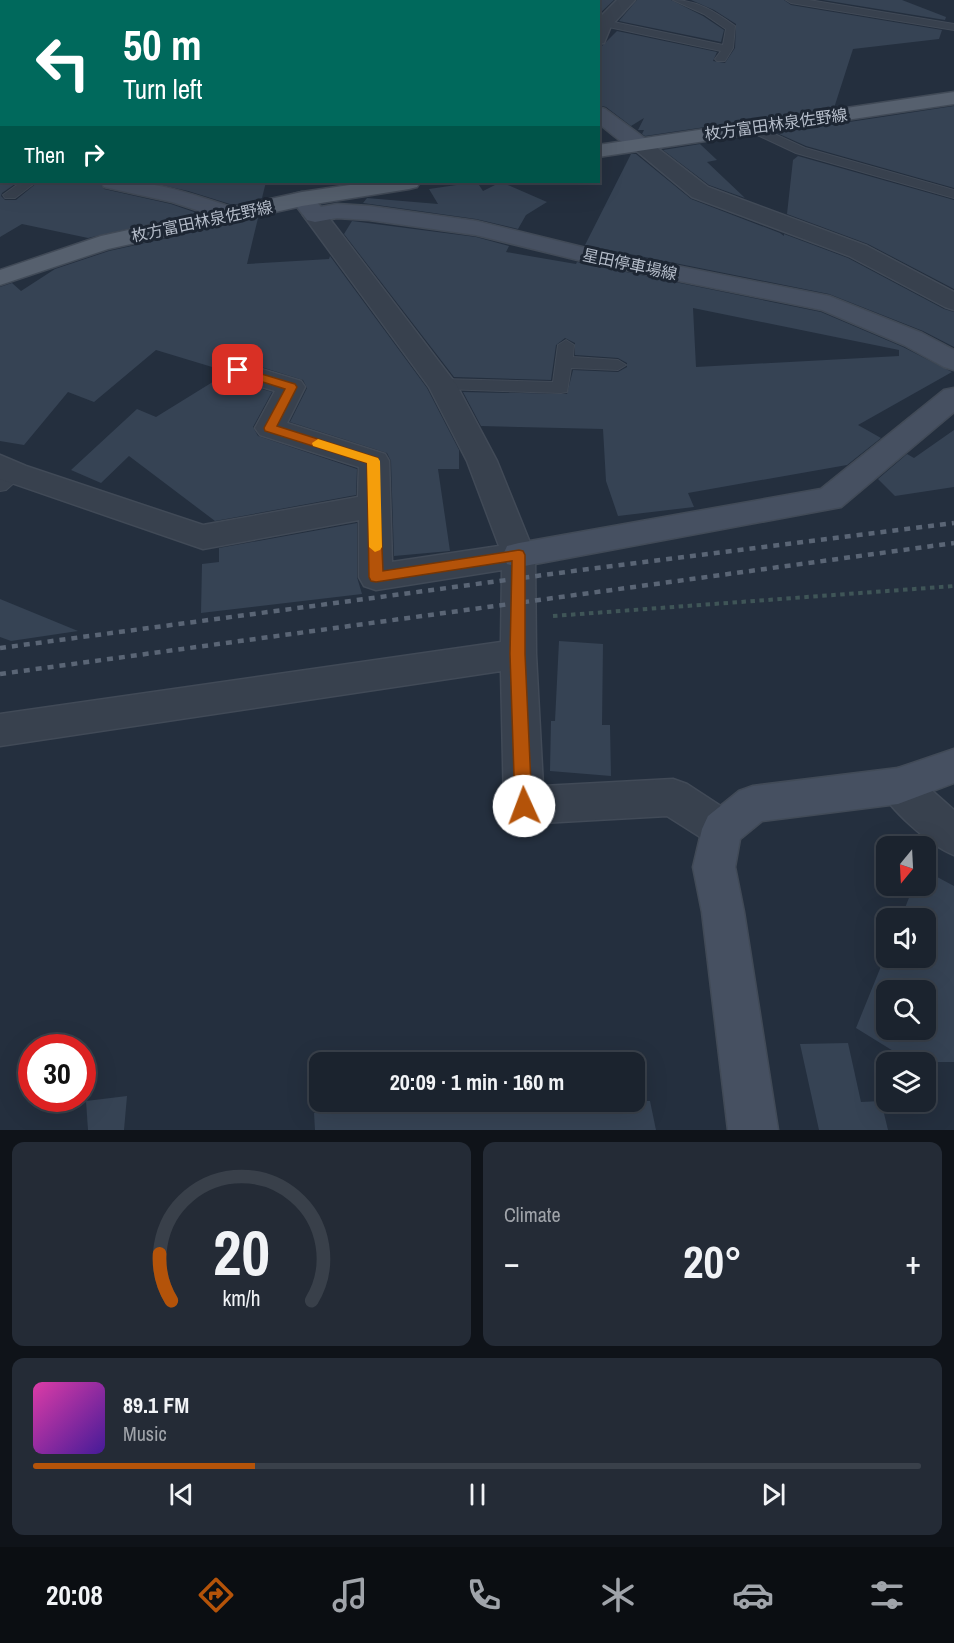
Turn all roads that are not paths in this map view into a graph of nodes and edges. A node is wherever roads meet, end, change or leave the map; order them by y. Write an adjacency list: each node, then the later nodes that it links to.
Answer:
1 (627, 0): 5 (street)
2 (678, 0): 6 (lane)
3 (791, 0): 4 (lane)
4 (954, 27)
5 (601, 31): 6 (lane)
6 (727, 49): 7 (lane)
7 (720, 60)
8 (954, 98): 10 (main road, 枚方富田林泉佐野線)
9 (600, 114): 11 (street)
10 (753, 128): 11 (main road, 枚方富田林泉佐野線); 16 (lane)
11 (640, 144): 12 (main road, 枚方富田林泉佐野線); 21 (street)
12 (600, 151)
13 (28, 183): 17 (lane)
14 (116, 183): 19 (street)
15 (406, 183): 18 (main road, 枚方富田林泉佐野線)
16 (954, 194)
17 (10, 195)
18 (309, 207): 19 (main road, 枚方富田林泉佐野線); 22 (street, 星田停車場線); 25 (street)
19 (230, 214): 20 (main road, 枚方富田林泉佐野線)
20 (0, 278)
21 (954, 302)
22 (954, 361)
23 (618, 365): 25 (lane)
24 (238, 370): 28 (street)
25 (442, 384): 29 (street)
26 (954, 397): 29 (street)
27 (5, 475): 28 (street)
28 (374, 506): 29 (street)
29 (519, 555): 30 (street)
30 (518, 636): 31 (street); 34 (street)
31 (0, 730)
32 (954, 766): 33 (street)
33 (898, 786): 34 (street); 35 (street)
34 (722, 829): 36 (street)
35 (954, 836)
36 (753, 1130)

